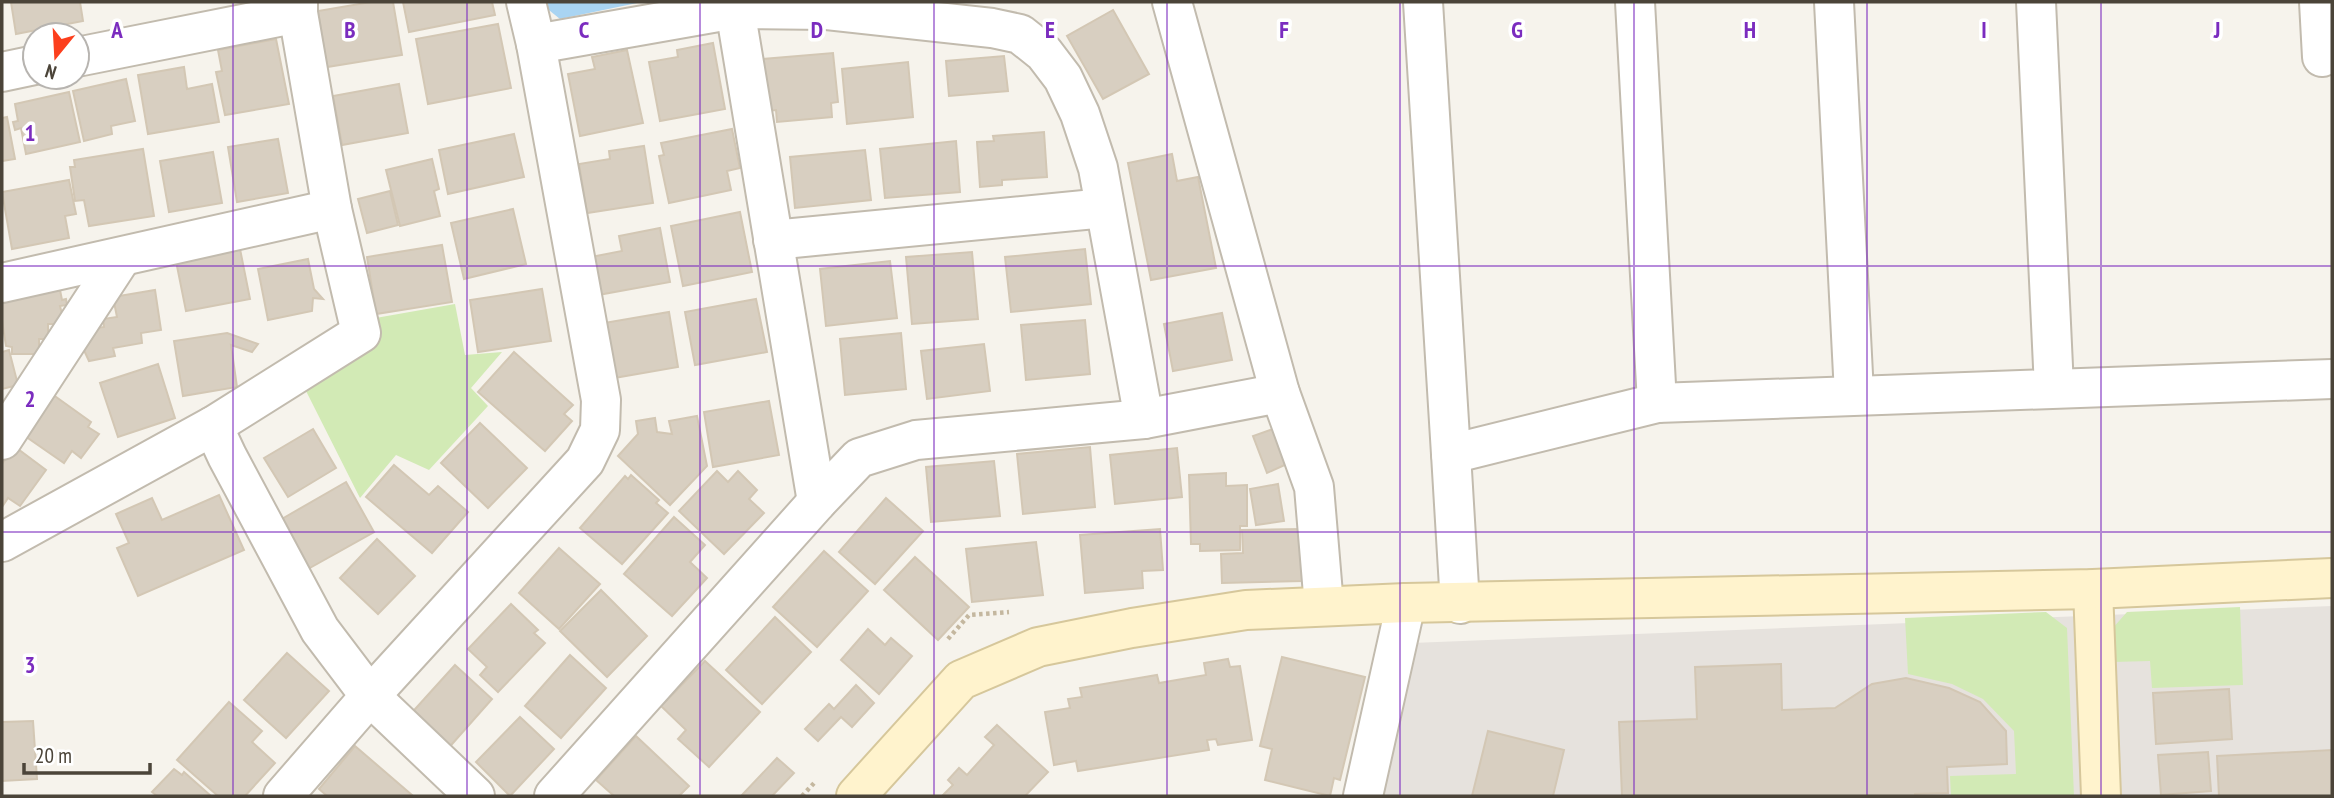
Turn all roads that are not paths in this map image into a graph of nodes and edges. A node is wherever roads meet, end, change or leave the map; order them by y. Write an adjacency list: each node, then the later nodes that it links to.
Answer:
1 (526, 2): 10 (street)
2 (1172, 2): 22 (street)
3 (1423, 2): 28 (street)
4 (1635, 2): 24 (street)
5 (1834, 2): 23 (street)
6 (2036, 2): 21 (street)
7 (2319, 2): 12 (street)
8 (298, 7): 11 (street); 16 (street)
9 (735, 9): 10 (street); 15 (street); 17 (street)
10 (536, 44): 36 (street)
11 (91, 54)
12 (2322, 57)
13 (21, 68): 14 (street)
14 (2, 72)
15 (1105, 208): 17 (street); 25 (street)
16 (332, 209): 18 (street); 26 (street)
17 (773, 240): 29 (street)
18 (121, 258): 19 (street); 27 (street)
19 (2, 283)
20 (2332, 379): 21 (street)
21 (2053, 388): 23 (street)
22 (1280, 393): 25 (street); 35 (street)
23 (1854, 394): 24 (street)
24 (1657, 402): 28 (street)
25 (1144, 419): 29 (street)
26 (213, 426): 30 (street); 36 (street)
27 (2, 440)
28 (1451, 454): 34 (street)
29 (817, 502): 39 (street)
30 (2, 542)
31 (2332, 578): 32 (street)
32 (2093, 589): 34 (street); 42 (street)
33 (1406, 603): 34 (street); 35 (street); 41 (street)
34 (1460, 604)
35 (1324, 606): 40 (street)
36 (370, 696): 37 (street); 38 (street)
37 (283, 796)
38 (475, 796)
39 (554, 796)
40 (856, 796)
41 (1363, 796)
42 (2101, 796)

